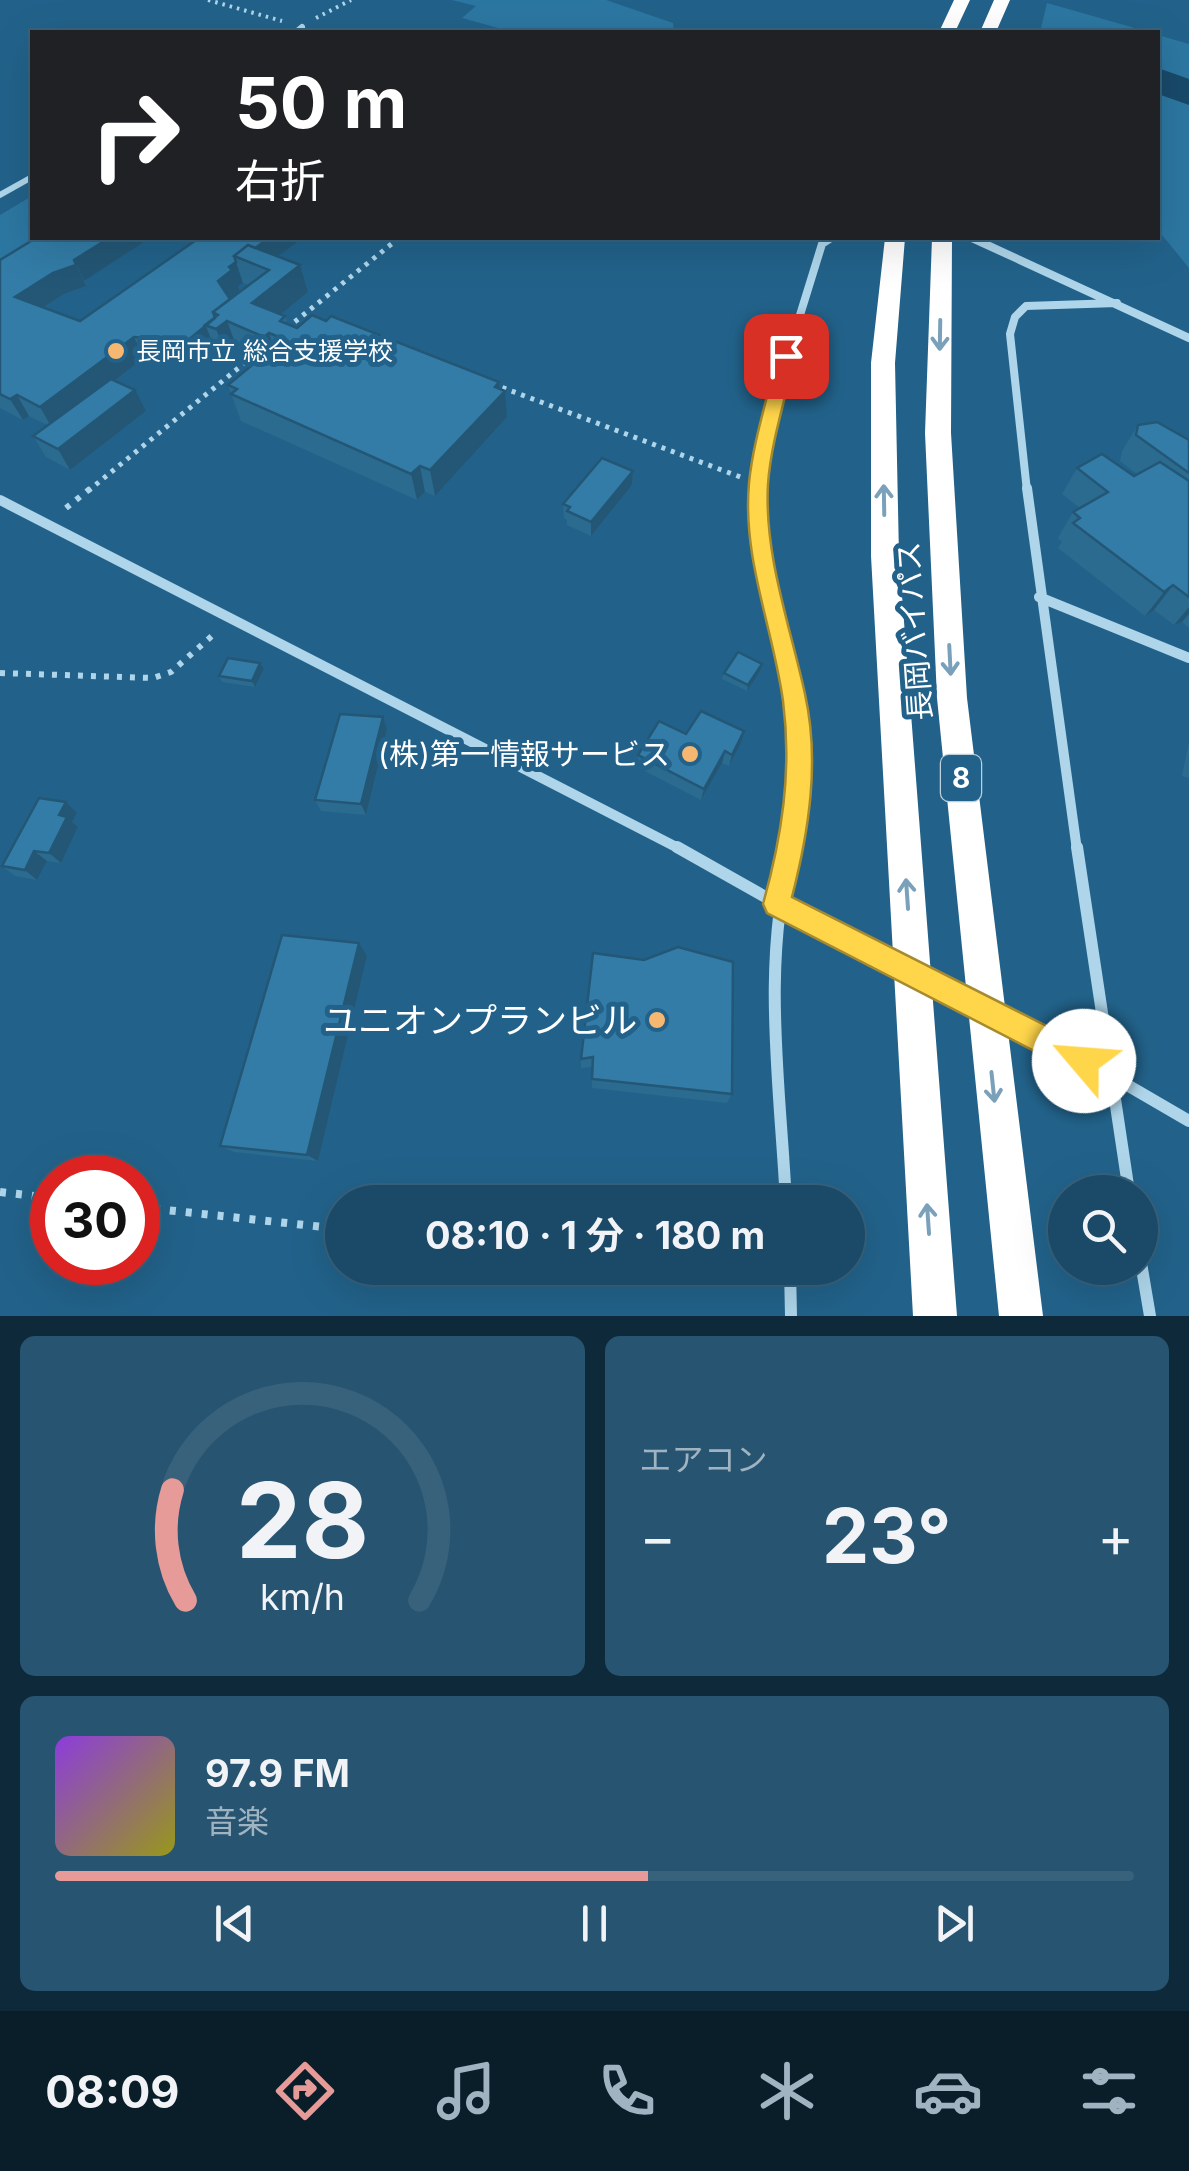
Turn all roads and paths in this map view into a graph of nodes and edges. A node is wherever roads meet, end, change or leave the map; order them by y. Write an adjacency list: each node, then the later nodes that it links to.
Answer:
1 (208, 0): 5 (path)
2 (351, 0): 5 (path)
3 (962, 0): 7 (highway)
4 (1002, 0): 8 (highway)
5 (302, 27): 6 (street)
6 (298, 30)
7 (948, 30)
8 (989, 30)
9 (30, 178): 10 (street)
10 (0, 195)
11 (396, 240): 17 (path)
12 (828, 240): 23 (street)
13 (895, 240): 44 (highway, 長岡バイパス / 8, one-way to 13)
14 (942, 240): 45 (highway, 長岡バイパス / 8, one-way to 45)
15 (976, 240): 16 (street)
16 (1117, 304): 20 (street); 26 (street)
17 (304, 314): 18 (path); 19 (path)
18 (323, 321)
19 (275, 338)
20 (1189, 338)
21 (260, 350): 25 (path)
22 (486, 382): 23 (path)
23 (758, 484): 30 (street)
24 (0, 500): 25 (street)
25 (45, 525): 27 (street)
26 (1039, 597): 28 (street); 33 (street)
27 (229, 621): 29 (path); 30 (street)
28 (1189, 658)
29 (0, 672)
30 (777, 904): 31 (street); 36 (street)
31 (816, 926): 32 (street, bridge)
32 (1084, 1061): 33 (street)
33 (1109, 1074): 34 (street); 35 (street)
34 (1189, 1122)
35 (1126, 1175)
36 (785, 1185)
37 (0, 1192): 38 (path)
38 (30, 1195)
39 (160, 1209): 40 (path)
40 (325, 1227)
41 (790, 1285): 43 (street)
42 (1145, 1285): 46 (street)
43 (791, 1316)
44 (934, 1316)
45 (1021, 1316)
46 (1150, 1316)

